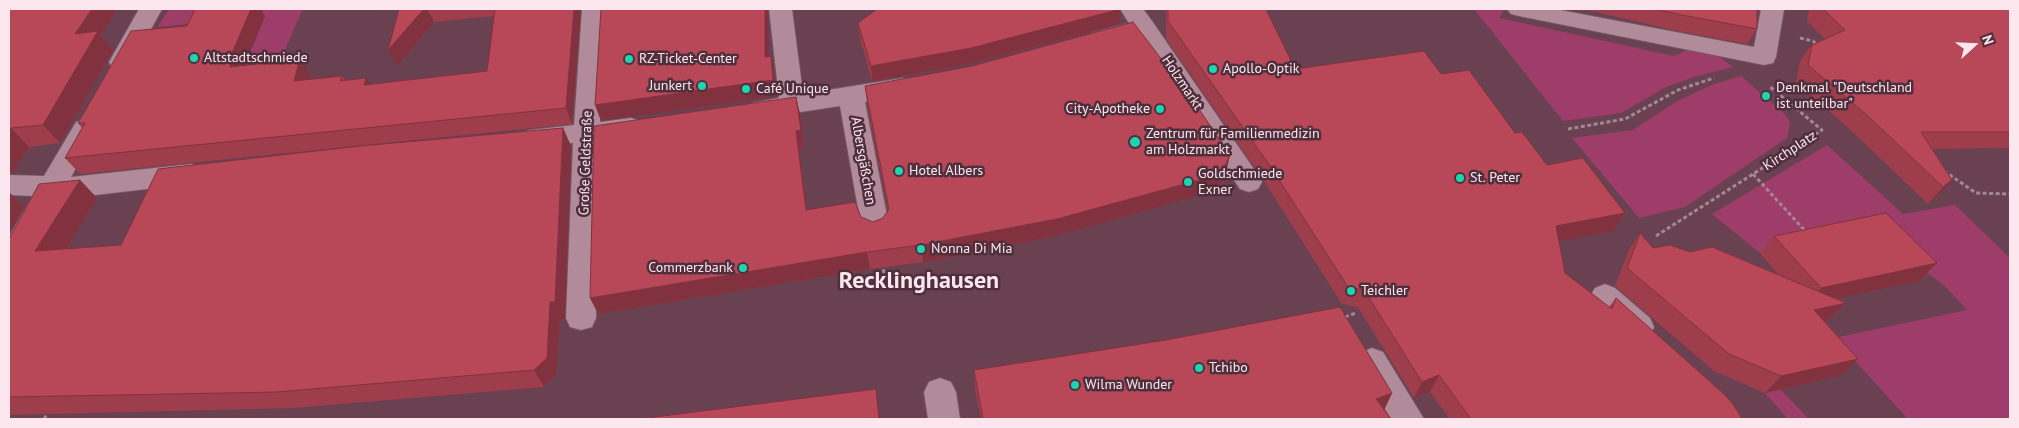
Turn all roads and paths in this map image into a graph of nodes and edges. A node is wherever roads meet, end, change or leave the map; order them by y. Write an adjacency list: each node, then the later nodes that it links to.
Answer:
1 (150, 9): 12 (street)
2 (594, 9): 19 (street, Große Geldstraße)
3 (780, 9): 14 (street)
4 (1518, 9): 9 (street)
5 (1142, 14): 7 (street); 24 (street, Holzmarkt)
6 (1770, 19): 8 (path); 9 (street)
7 (1077, 44)
8 (1820, 48)
9 (1764, 57): 23 (path, Kirchplatz)
10 (1720, 76): 18 (path)
11 (926, 82): 13 (street)
12 (109, 84)
13 (852, 96): 14 (street); 28 (street, Albersgäßchen)
14 (792, 104): 16 (street)
15 (95, 109): 26 (street)
16 (743, 111)
17 (655, 124): 19 (street)
18 (1568, 129)
19 (586, 134): 20 (street); 34 (street, Große Geldstraße)
20 (508, 141)
21 (1941, 169): 27 (path)
22 (218, 171): 26 (street)
23 (1753, 174): 29 (path); 30 (path, Kirchplatz)
24 (1249, 182)
25 (9, 185): 26 (street)
26 (52, 185): 31 (street)
27 (2010, 194)
28 (875, 226)
29 (1809, 235)
30 (1656, 236)
31 (9, 262)
32 (1605, 296): 35 (street)
33 (1351, 315): 38 (street)
34 (581, 318)
35 (1663, 348)
36 (53, 403): 37 (path)
37 (44, 419)
38 (1408, 419)

